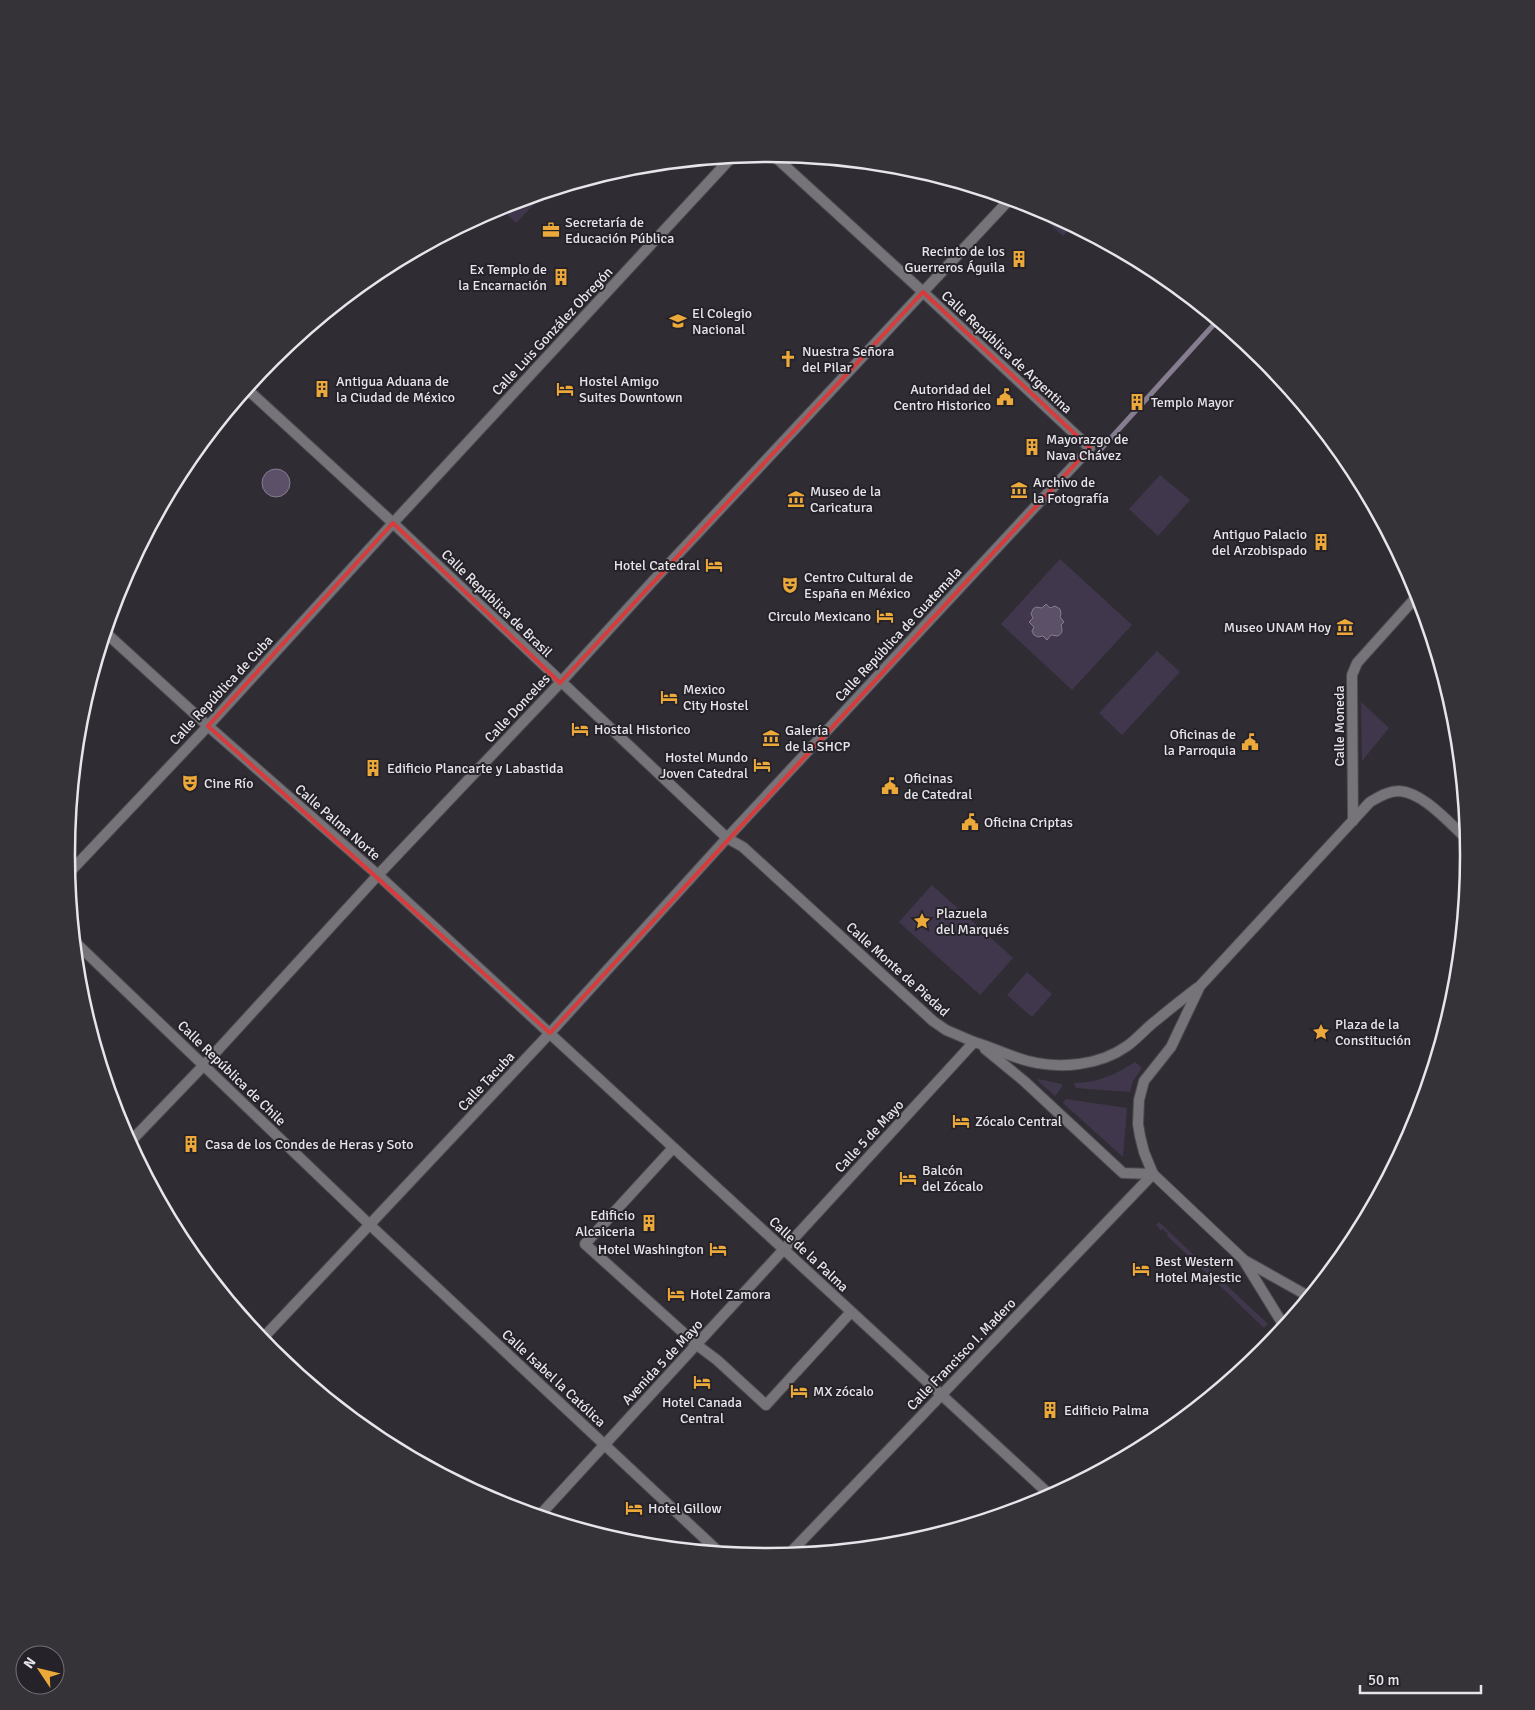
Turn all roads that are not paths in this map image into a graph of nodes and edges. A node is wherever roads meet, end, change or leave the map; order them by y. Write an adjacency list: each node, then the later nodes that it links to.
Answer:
1 (781, 163): 4 (street, Calle República de Argentina)
2 (726, 164): 7 (street, Calle Luis González Obregón)
3 (1005, 205): 4 (street, Calle Donceles)
4 (923, 292): 6 (street, Calle República de Argentina); 10 (street, Calle Donceles)
5 (252, 393): 7 (street, Calle República de Brasil)
6 (1090, 448): 14 (street, Calle República de Guatemala)
7 (393, 523): 10 (street, Calle República de Brasil); 11 (street, Calle República de Cuba)
8 (1412, 602): 12 (street, Calle Moneda)
9 (110, 637): 11 (street, Calle Palma Norte)
10 (560, 683): 14 (street, Calle República de Brasil); 16 (street, Calle Donceles)
11 (208, 726): 15 (street, Calle República de Cuba); 16 (street, Calle Palma Norte)
12 (1352, 821): 13 (street); 18 (street)
13 (1459, 832)
14 (727, 838): 19 (street, Calle Tacuba); 20 (street, Calle Monte de Piedad)
15 (75, 866)
16 (378, 875): 19 (street, Calle Palma Norte); 21 (street, Calle Donceles)
17 (81, 948): 21 (street, Calle República de Chile)
18 (1200, 986): 20 (street); 24 (street)
19 (550, 1033): 23 (street, Calle de la Palma); 25 (street, Calle Tacuba)
20 (974, 1042): 24 (street, Calle Monte de Piedad); 26 (street, Calle 5 de Mayo)
21 (204, 1065): 22 (street, Calle Donceles); 25 (street, Calle República de Chile)
22 (135, 1137)
23 (672, 1148): 26 (street, Calle de la Palma); 32 (street)
24 (1153, 1174): 27 (street); 33 (street, Calle Francisco I. Madero)
25 (370, 1225): 31 (street, Calle Tacuba); 34 (street, Calle Isabel la Católica)
26 (784, 1248): 29 (street, Calle de la Palma); 32 (street, Avenida 5 de Mayo)
27 (1244, 1260): 28 (street); 30 (street)
28 (1303, 1293)
29 (851, 1312): 32 (street); 33 (street, Calle de la Palma)
30 (1280, 1320)
31 (267, 1334)
32 (696, 1345): 34 (street, Avenida 5 de Mayo)
33 (941, 1395): 35 (street, Calle de la Palma); 38 (street, Calle Francisco I. Madero)
34 (605, 1444): 36 (street, Avenida 5 de Mayo); 37 (street, Calle Isabel la Católica)
35 (1044, 1490)
36 (544, 1511)
37 (712, 1545)
38 (796, 1547)

